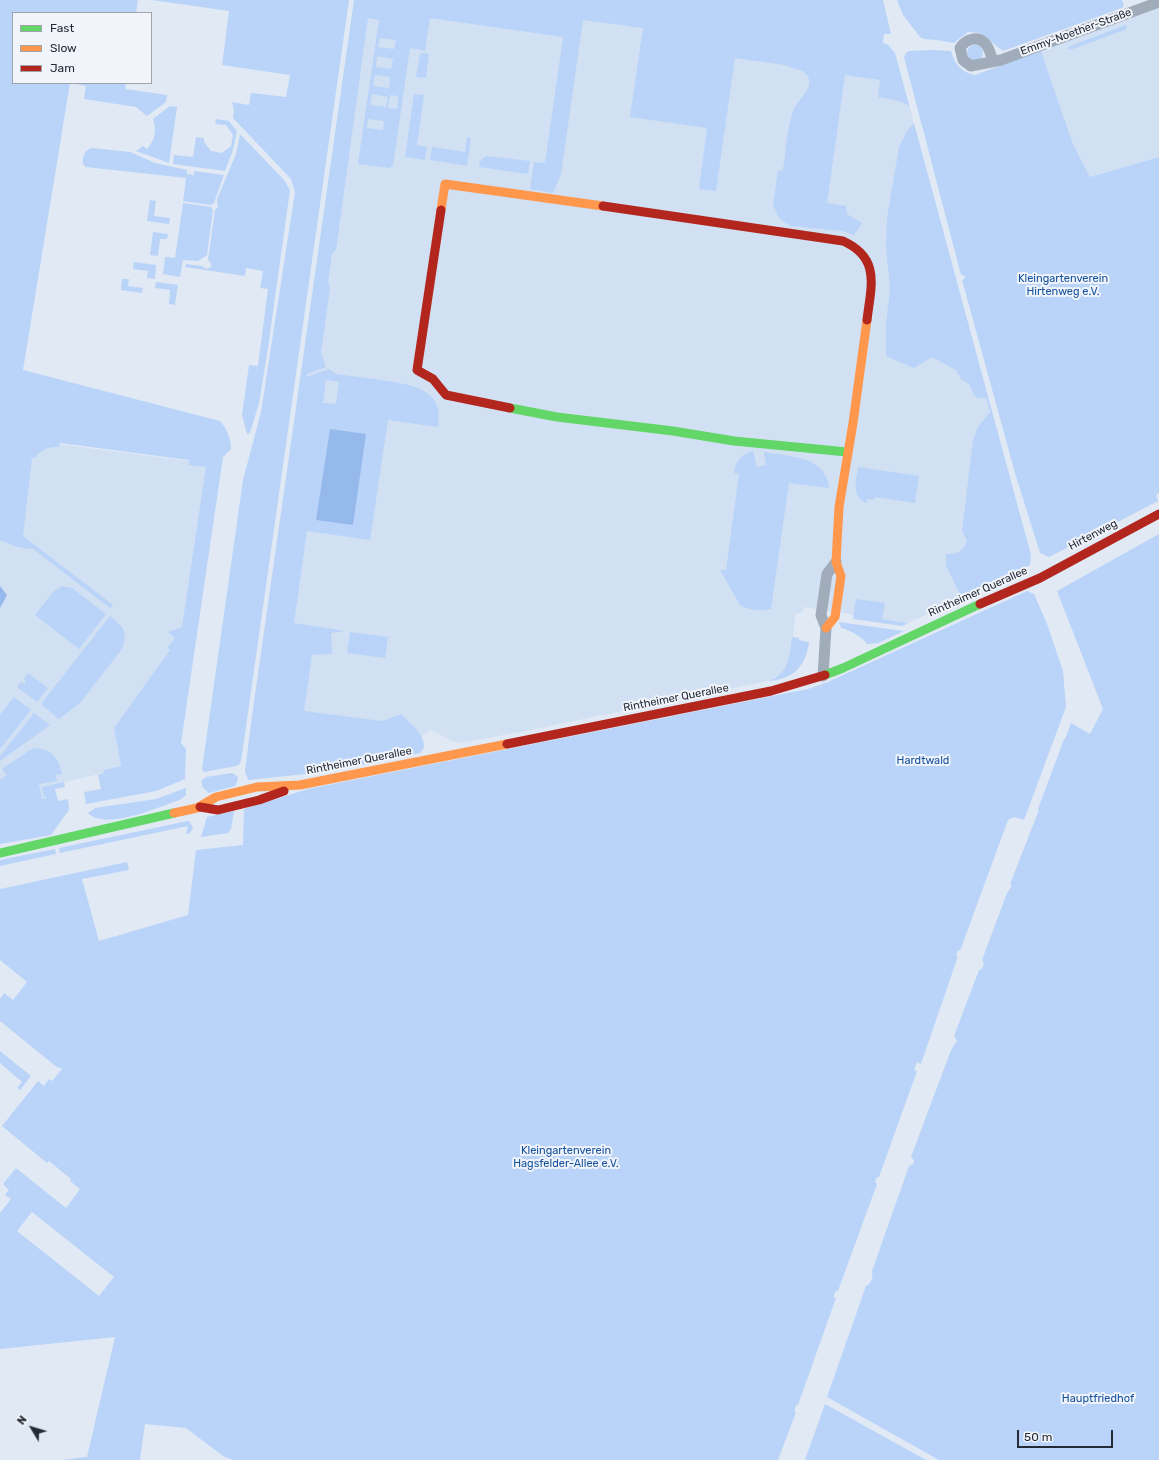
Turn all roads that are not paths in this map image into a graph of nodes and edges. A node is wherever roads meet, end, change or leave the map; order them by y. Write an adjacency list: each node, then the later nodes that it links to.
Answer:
1 (1159, 2): 2 (street, Emmy-Noether-Straße)
2 (1138, 4): 3 (street, Emmy-Noether-Straße)
3 (993, 61)
4 (847, 452): 4 (street); 6 (street)
5 (1159, 514): 7 (street, Hirtenweg)
6 (836, 562): 8 (street)
7 (1040, 578): 8 (street, Rintheimer Querallee)
8 (823, 676): 9 (street, Rintheimer Querallee)
9 (300, 785): 10 (street, Rintheimer Querallee); 10 (street, Rintheimer Querallee)
10 (200, 807): 11 (street, Rintheimer Querallee)
11 (0, 853)

